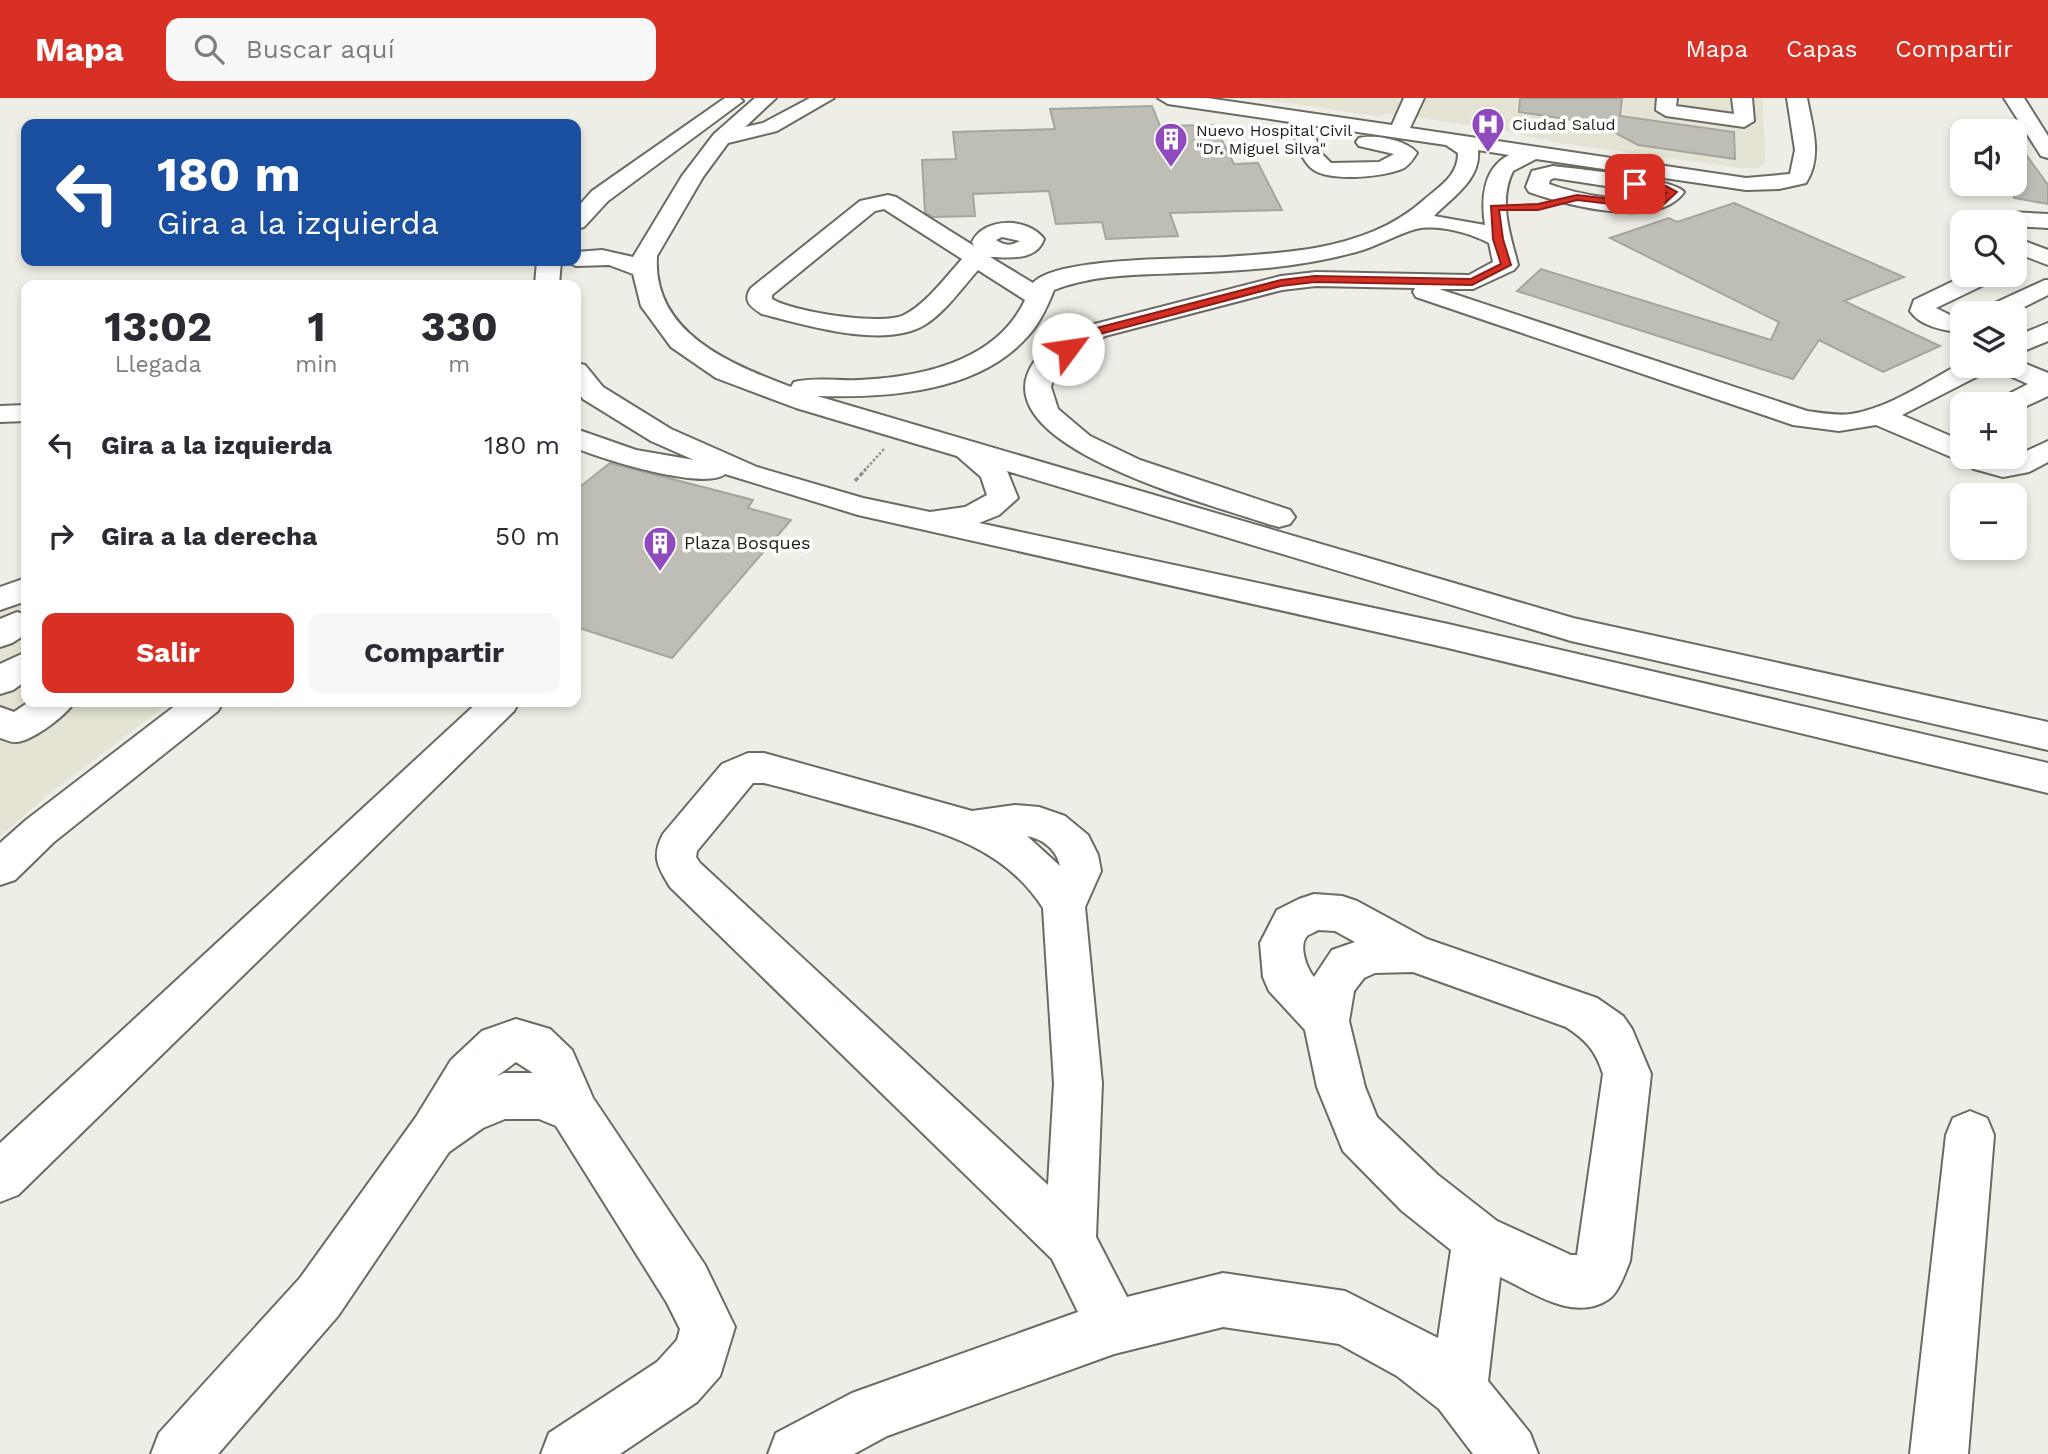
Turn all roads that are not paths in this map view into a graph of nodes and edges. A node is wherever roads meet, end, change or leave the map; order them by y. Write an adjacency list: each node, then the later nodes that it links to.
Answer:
1 (737, 98): 18 (street)
2 (766, 98): 11 (street)
3 (824, 98): 11 (street)
4 (1168, 98): 12 (street)
5 (1215, 98): 10 (street)
6 (1667, 98): 7 (street)
7 (1742, 98)
8 (1797, 98): 14 (street)
9 (2014, 98): 13 (street)
10 (1399, 110): 15 (street)
11 (721, 138): 25 (street)
12 (1453, 141): 14 (street); 21 (street)
13 (2048, 152)
14 (1531, 154): 17 (street)
15 (1782, 166)
16 (1577, 197): 16 (street); 17 (street)
17 (1514, 204): 22 (street)
18 (581, 217)
19 (2027, 220): 20 (street)
20 (2048, 221)
21 (1413, 222): 22 (street); 26 (street)
22 (1498, 239): 28 (street)
23 (983, 247): 23 (street); 26 (street); 32 (street)
24 (581, 258): 25 (street)
25 (644, 270): 41 (street)
26 (1096, 270): 32 (street)
27 (1393, 281): 28 (street); 33 (street); 35 (street)
28 (1472, 282): 33 (street)
29 (1960, 287): 34 (street)
30 (2045, 287): 31 (street)
31 (2017, 301)
32 (1035, 305): 35 (street); 41 (street)
33 (1514, 321): 46 (street)
34 (1950, 322)
35 (1096, 331): 56 (street)
36 (2048, 331): 37 (street)
37 (2027, 342)
38 (2027, 374): 42 (street)
39 (581, 377): 52 (street)
40 (1953, 378): 46 (street)
41 (759, 384): 50 (street)
42 (2048, 384): 43 (street)
43 (2027, 395)
44 (21, 412): 45 (street)
45 (0, 414)
46 (1878, 415): 47 (street)
47 (1950, 439)
48 (581, 440): 52 (street)
49 (2048, 450): 51 (street)
50 (968, 451): 53 (street); 56 (street)
51 (2027, 462)
52 (746, 473): 53 (street)
53 (918, 521): 64 (street)
54 (21, 596): 55 (street)
55 (6, 619)
56 (1571, 629): 63 (street)
57 (21, 667): 58 (street)
58 (0, 681)
59 (49, 707): 62 (street)
60 (199, 707): 65 (street)
61 (496, 707): 69 (street)
62 (0, 721)
63 (2048, 736)
64 (2048, 778)
65 (0, 868)
66 (1413, 953): 67 (street); 67 (street); 70 (street)
67 (1326, 1021): 70 (street)
68 (1970, 1135): 78 (street)
69 (0, 1177)
70 (1479, 1239): 73 (street)
71 (1070, 1241): 71 (street); 72 (street)
72 (1114, 1328): 73 (street); 76 (street)
73 (1459, 1389): 77 (street)
74 (180, 1454): 75 (street)
75 (570, 1454)
76 (797, 1454)
77 (1509, 1454)
78 (1939, 1454)

